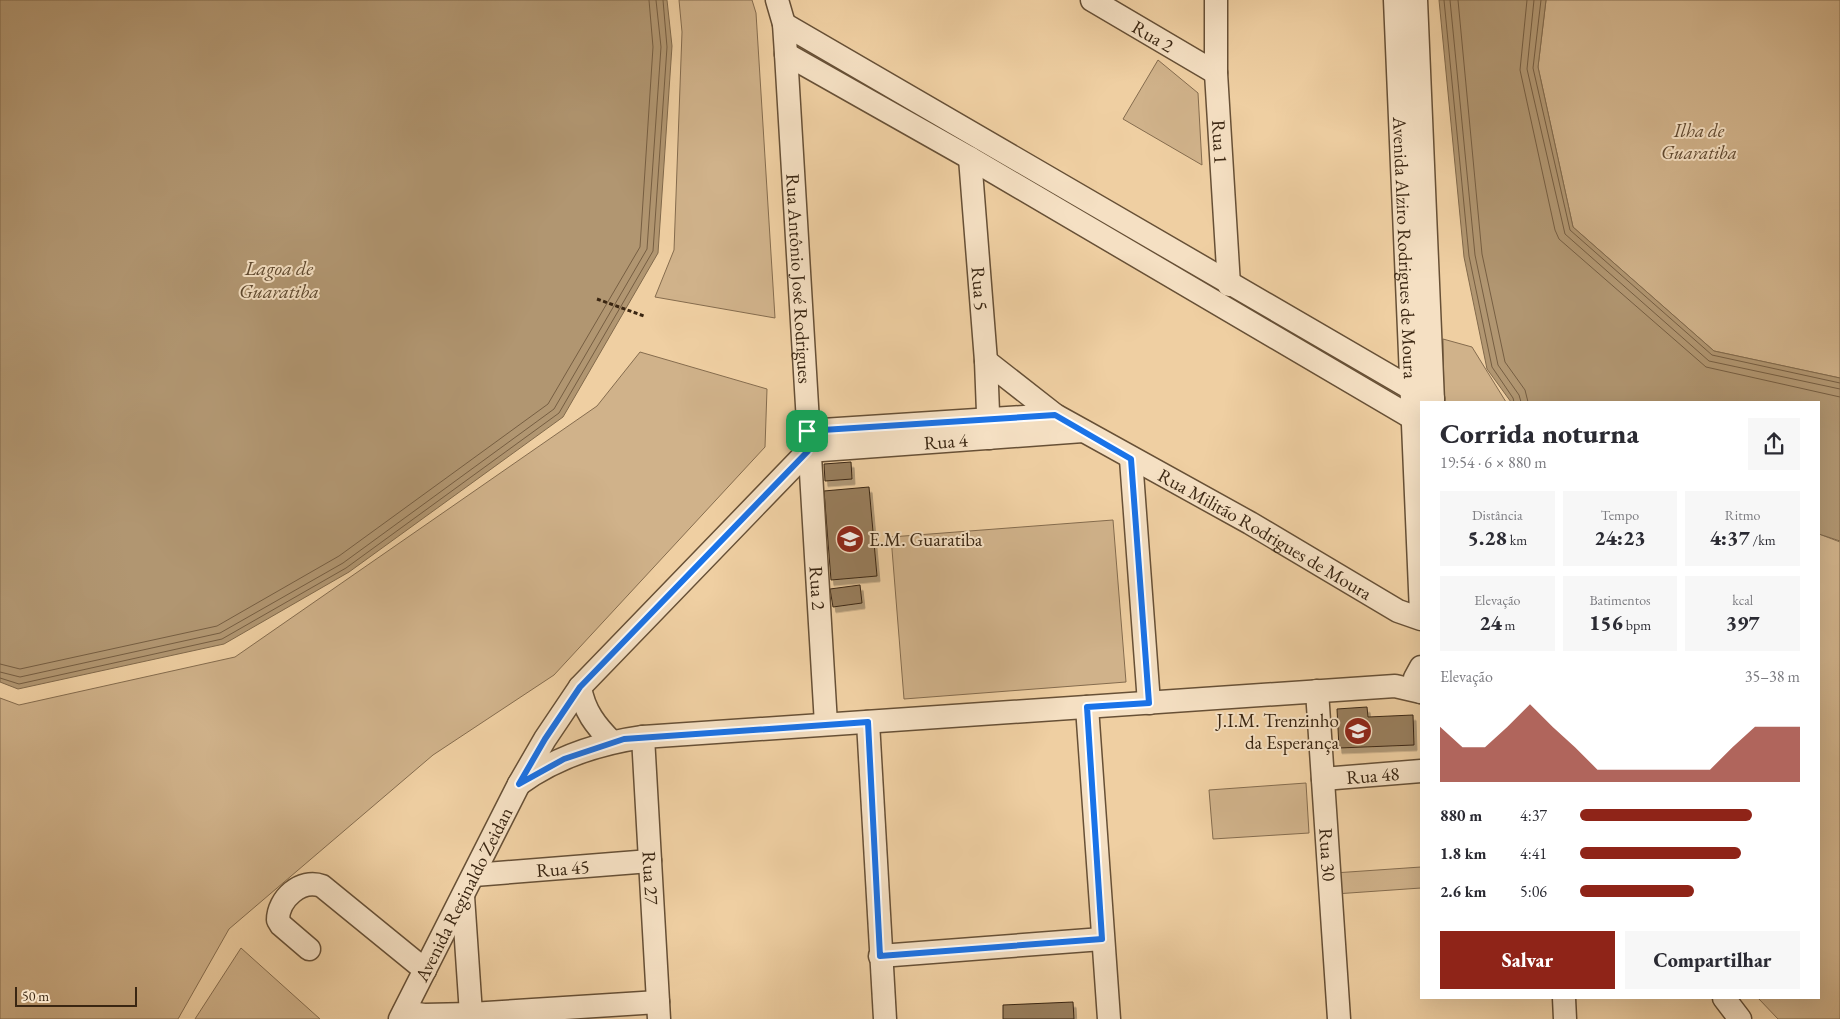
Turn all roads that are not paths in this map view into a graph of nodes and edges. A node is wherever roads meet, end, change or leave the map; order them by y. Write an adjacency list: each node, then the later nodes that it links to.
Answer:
1 (777, 0): 6 (street, Rua Antônio José Rodrigues)
2 (1092, 0): 8 (street, Rua 2)
3 (1216, 0): 8 (street, Rua 1)
4 (1395, 0): 11 (street, Avenida Alziro Rodrigues de Moura)
5 (1416, 0): 12 (street, Avenida Alziro Rodrigues de Moura)
6 (784, 24): 7 (street, Rua Antônio José Rodrigues); 10 (street)
7 (786, 54): 9 (street); 20 (street, Rua Antônio José Rodrigues)
8 (1216, 73): 10 (street, Rua 1)
9 (970, 158): 13 (street, Rua 5); 17 (street)
10 (1229, 285): 14 (street)
11 (1410, 345): 12 (street); 14 (street, Avenida Alziro Rodrigues de Moura)
12 (1432, 350): 15 (street, Avenida Alziro Rodrigues de Moura)
13 (986, 361): 16 (street, Rua Militão Rodrigues de Moura); 18 (street, Rua 5)
14 (1412, 389): 15 (street); 17 (street, Avenida Alziro Rodrigues de Moura)
15 (1433, 400)
16 (1055, 415): 18 (street, Rua 4); 19 (street, Rua Militão Rodrigues de Moura)
17 (1417, 421): 22 (street, Avenida Alziro Rodrigues de Moura)
18 (988, 428): 19 (street, Rua 4); 20 (street, Rua 4)
19 (1083, 431): 21 (street, Rua Militão Rodrigues de Moura)
20 (808, 441): 25 (street); 30 (street, Rua 2)
21 (1131, 459): 23 (street, Rua Militão Rodrigues de Moura); 27 (street)
22 (1420, 558)
23 (1420, 619)
24 (1420, 674): 26 (street, Avenida Reginaldo Zeidan)
25 (580, 687): 32 (street); 35 (street)
26 (1317, 691): 27 (street, Avenida Reginaldo Zeidan); 34 (street, Rua 30)
27 (1149, 703): 28 (street, Avenida Reginaldo Zeidan)
28 (1087, 707): 29 (street, Avenida Reginaldo Zeidan); 39 (street)
29 (868, 722): 30 (street, Avenida Reginaldo Zeidan); 41 (street)
30 (826, 724): 31 (street, Avenida Reginaldo Zeidan)
31 (643, 737): 32 (street, Avenida Reginaldo Zeidan); 36 (street, Rua 27)
32 (612, 742): 35 (street, Avenida Reginaldo Zeidan)
33 (1420, 771): 34 (street, Rua 48)
34 (1323, 779): 50 (street, Rua 30)
35 (519, 784): 37 (street, Avenida Reginaldo Zeidan)
36 (650, 861): 37 (street, Rua 45); 45 (street, Rua 27)
37 (474, 875): 38 (street, Avenida Reginaldo Zeidan)
38 (463, 896): 42 (street, Avenida Reginaldo Zeidan); 46 (street)
39 (1102, 939): 41 (street); 49 (street)
40 (309, 949): 42 (street)
41 (880, 956): 48 (street)
42 (425, 970): 47 (street, Avenida Reginaldo Zeidan)
43 (1564, 999): 51 (street)
44 (1725, 999): 52 (street)
45 (658, 1010): 46 (street)
46 (471, 1014): 47 (street)
47 (402, 1015)
48 (885, 1019)
49 (1109, 1019)
50 (1339, 1019)
51 (1565, 1019)
52 (1740, 1019)

